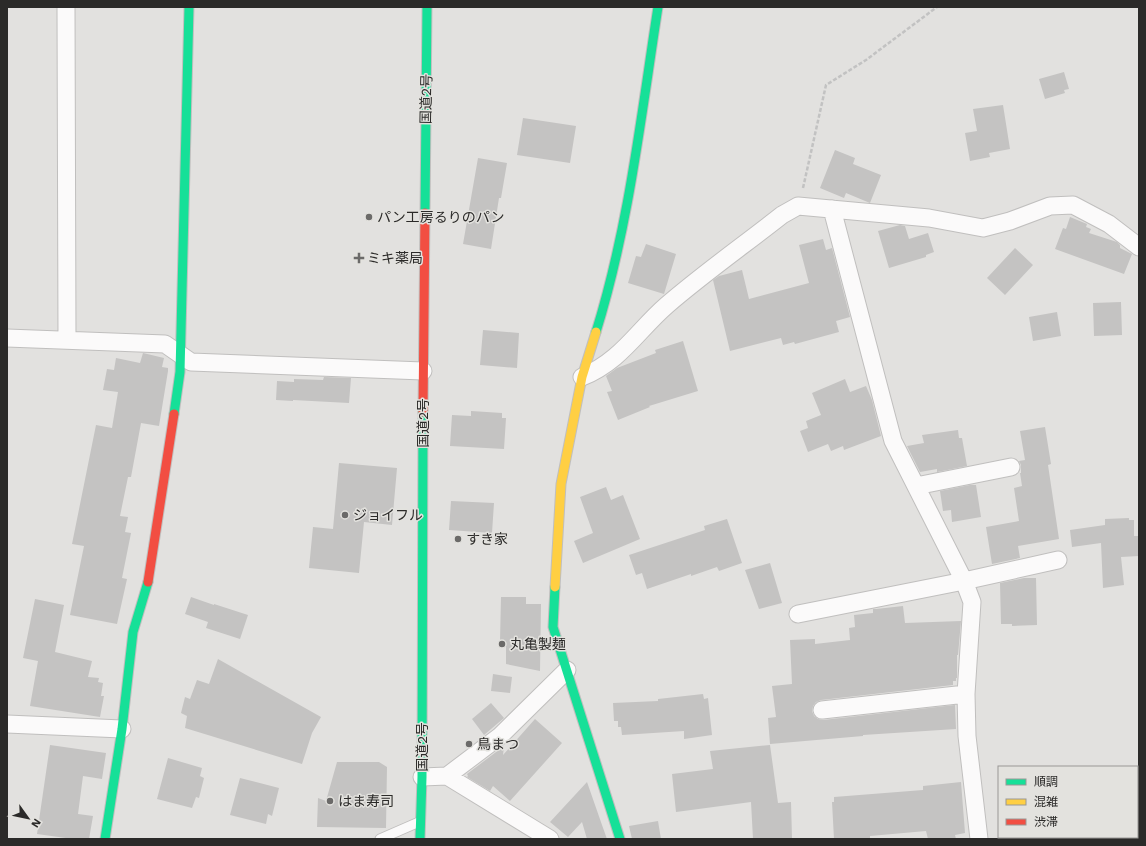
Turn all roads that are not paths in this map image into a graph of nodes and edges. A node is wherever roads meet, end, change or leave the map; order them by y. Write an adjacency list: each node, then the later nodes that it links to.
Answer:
1 (66, 7): 8 (street)
2 (189, 7): 9 (main road)
3 (427, 7): 10 (main road, 国道2号)
4 (658, 7): 11 (main road)
5 (832, 209): 6 (street); 11 (street); 13 (street)
6 (1139, 247)
7 (7, 338): 8 (street)
8 (67, 339): 9 (street)
9 (179, 354): 10 (street); 21 (main road)
10 (423, 371): 22 (main road, 国道2号)
11 (582, 377): 17 (main road)
12 (1011, 467): 13 (street)
13 (916, 486): 15 (street)
14 (1058, 560): 15 (street)
15 (964, 581): 16 (street); 18 (street)
16 (798, 614)
17 (567, 670): 23 (street); 29 (main road)
18 (966, 694): 19 (street); 30 (street)
19 (822, 710)
20 (7, 724): 21 (street)
21 (122, 730): 25 (main road)
22 (422, 776): 23 (street); 24 (main road, 国道2号)
23 (447, 776): 28 (street)
24 (420, 821): 26 (lane); 27 (main road, 国道2号)
25 (105, 839)
26 (380, 839)
27 (420, 839)
28 (550, 839)
29 (620, 839)
30 (979, 839)

